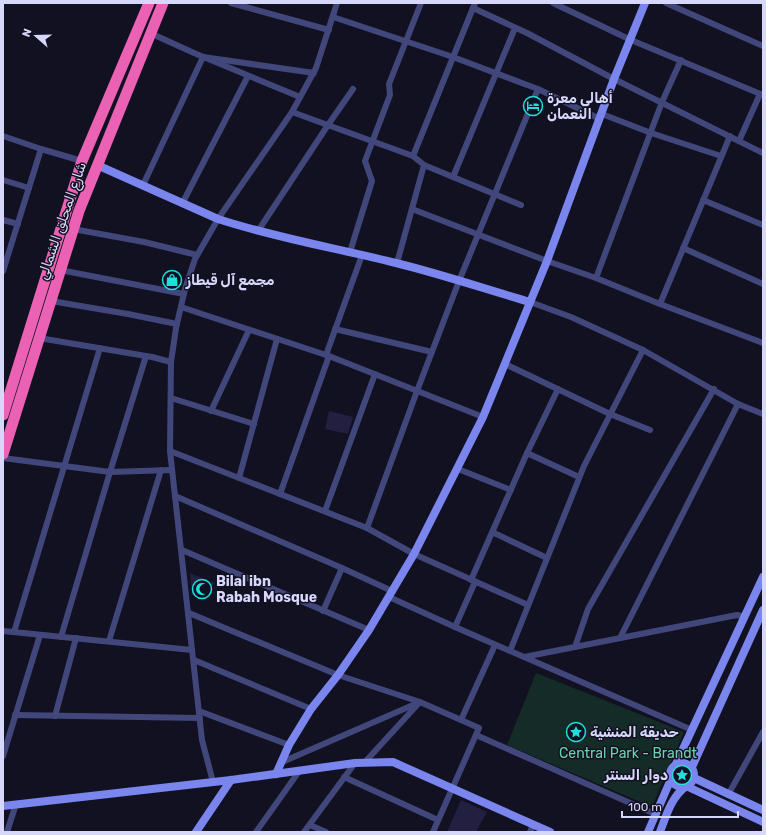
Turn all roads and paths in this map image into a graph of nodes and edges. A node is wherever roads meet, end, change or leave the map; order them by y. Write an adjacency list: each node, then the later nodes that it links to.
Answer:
1 (149, 3): 41 (highway, شارع المحلق الشمالي)
2 (163, 3): 13 (highway, شارع المحلق الشمالي)
3 (231, 3): 12 (street)
4 (337, 3): 10 (street)
5 (421, 3): 15 (street)
6 (553, 3): 14 (street)
7 (645, 3): 14 (street)
8 (666, 3): 16 (street)
9 (474, 5): 11 (street); 18 (street)
10 (333, 18): 12 (street); 15 (street)
11 (515, 28): 21 (street); 23 (street)
12 (329, 30): 20 (street)
13 (150, 33): 17 (street); 43 (highway, شارع المحلق الشمالي)
14 (631, 40): 19 (street); 23 (street)
15 (406, 42): 18 (street); 35 (street)
16 (763, 46)
17 (203, 57): 20 (street); 22 (street); 46 (street)
18 (453, 57): 21 (street); 39 (street)
19 (681, 60): 26 (street); 28 (street)
20 (314, 73): 27 (street)
21 (496, 73): 25 (street); 44 (street)
22 (248, 76): 27 (street); 50 (street)
23 (614, 79): 28 (street); 30 (street)
24 (354, 89): 31 (street)
25 (538, 89): 30 (street); 48 (street)
26 (762, 94): 36 (street)
27 (300, 97): 29 (street)
28 (662, 102): 32 (street); 34 (street)
29 (292, 112): 31 (street); 53 (street)
30 (601, 116): 32 (street); 64 (street)
31 (328, 125): 35 (street); 58 (street)
32 (652, 132): 40 (street); 68 (street)
33 (3, 136): 37 (street)
34 (730, 136): 36 (street); 40 (street)
35 (372, 141): 39 (street); 61 (street)
36 (739, 141): 38 (street)
37 (41, 149): 41 (street); 47 (street)
38 (763, 153)
39 (413, 156): 42 (street)
40 (721, 156): 49 (street)
41 (83, 161): 43 (highway); 43 (highway); 95 (highway, شارع المحلق الشمالي)
42 (424, 164): 44 (street); 52 (street)
43 (97, 165): 46 (street); 57 (highway, شارع المحلق الشمالي)
44 (452, 177): 48 (street)
45 (3, 180): 47 (street)
46 (143, 185): 50 (street)
47 (29, 188): 55 (street)
48 (495, 194): 51 (street); 59 (street)
49 (703, 200): 56 (street); 60 (street)
50 (183, 202): 53 (street)
51 (521, 204)
52 (412, 209): 59 (street); 65 (street)
53 (218, 219): 58 (street); 62 (street)
54 (3, 220): 55 (street)
55 (18, 224): 66 (street)
56 (763, 225)
57 (73, 229): 62 (street); 67 (highway, شارع المحلق الشمالي)
58 (258, 231): 61 (street)
59 (478, 235): 64 (street); 69 (street)
60 (683, 248): 70 (street); 74 (street)
61 (350, 252): 63 (street)
62 (197, 255): 71 (street)
63 (362, 255): 65 (street); 77 (street)
64 (547, 261): 68 (street); 73 (street)
65 (397, 263): 69 (street)
66 (3, 268)
67 (60, 270): 71 (street); 72 (highway, شارع المحلق الشمالي)
68 (596, 278): 74 (street)
69 (459, 281): 73 (street); 84 (street)
70 (763, 284)
71 (184, 294): 75 (street)
72 (51, 301): 76 (street); 79 (highway, شارع المحلق الشمالي)
73 (530, 302): 83 (street); 88 (street)
74 (660, 304): 81 (street)
75 (181, 307): 76 (street); 78 (street)
76 (177, 324): 87 (street)
77 (335, 329): 84 (street); 86 (street)
78 (249, 330): 80 (street); 96 (street)
79 (39, 338): 82 (street); 104 (highway, شارع المحلق الشمالي)
80 (277, 339): 86 (street); 100 (street)
81 (763, 343)
82 (100, 348): 85 (street); 106 (street)
83 (643, 350): 91 (street); 97 (street)
84 (432, 352): 92 (street)
85 (146, 356): 87 (street); 110 (street)
86 (328, 356): 89 (street); 114 (street)
87 (171, 362): 93 (street)
88 (505, 364): 90 (street); 99 (street)
89 (375, 374): 92 (street); 116 (street)
90 (558, 389): 97 (street); 103 (street)
91 (714, 389): 94 (street); 141 (street)
92 (417, 391): 99 (street); 117 (street)
93 (171, 398): 96 (street); 102 (street)
94 (738, 404): 98 (street); 138 (street)
95 (4, 409)
96 (211, 411): 100 (street)
97 (610, 414): 101 (street); 111 (street)
98 (763, 414)
99 (483, 417): 107 (street)
100 (254, 424): 112 (street)
101 (650, 430)
102 (170, 451): 109 (street); 112 (street)
103 (528, 453): 111 (street); 113 (street)
104 (3, 454)
105 (3, 458): 106 (street)
106 (64, 466): 110 (street); 134 (street)
107 (458, 469): 113 (street); 120 (street)
108 (161, 470): 109 (street); 110 (street); 139 (street)
109 (172, 470): 115 (street)
110 (110, 472): 136 (street)
111 (579, 477): 121 (street)
112 (239, 478): 114 (street)
113 (511, 490): 118 (street)
114 (280, 494): 116 (street)
115 (175, 496): 119 (street); 122 (street)
116 (325, 511): 117 (street)
117 (367, 528): 120 (street)
118 (492, 532): 121 (street); 124 (street)
119 (182, 550): 127 (street); 129 (street)
120 (414, 554): 124 (street); 125 (street)
121 (547, 558): 126 (street)
122 (342, 568): 125 (street); 127 (street)
123 (763, 577): 130 (street)
124 (473, 581): 126 (street); 131 (street)
125 (391, 594): 131 (street); 132 (street)
126 (528, 605): 143 (street)
127 (323, 610): 132 (street)
128 (763, 610): 163 (street)
129 (189, 613): 142 (street); 146 (street)
130 (745, 617): 138 (street); 154 (street)
131 (455, 627): 140 (street)
132 (369, 630): 146 (street)
133 (3, 631): 134 (street)
134 (14, 632): 135 (street)
135 (40, 635): 136 (street); 150 (street)
136 (61, 637): 137 (street)
137 (76, 638): 139 (street); 151 (street)
138 (620, 638): 141 (street)
139 (109, 641): 142 (street)
140 (495, 644): 143 (street); 153 (street)
141 (575, 647): 144 (street)
142 (192, 650): 145 (street)
143 (510, 651): 144 (street)
144 (524, 657): 154 (street)
145 (194, 660): 148 (street); 149 (street)
146 (338, 675): 147 (street); 148 (street)
147 (420, 702): 153 (street); 159 (street); 160 (street)
148 (310, 709): 157 (street)
149 (199, 711): 152 (street); 157 (street)
150 (15, 716): 151 (street); 158 (street)
151 (56, 716): 152 (street)
152 (200, 718): 170 (street)
153 (461, 720): 156 (street)
154 (692, 730): 162 (street)
155 (763, 732): 173 (street)
156 (476, 735): 172 (street); 177 (street)
157 (289, 745): 160 (street)
158 (3, 756)
159 (365, 762): 161 (street); 172 (street)
160 (280, 763): 165 (street)
161 (355, 763): 164 (street); 166 (street)
162 (676, 764): 163 (street); 168 (street)
163 (692, 767): 167 (street)
164 (300, 770): 165 (street); 184 (street)
165 (276, 774): 169 (street)
166 (344, 777): 178 (street); 180 (street)
167 (694, 778): 171 (street); 173 (street)
168 (671, 779): 171 (street); 177 (street)
169 (231, 780): 170 (street); 183 (street)
170 (212, 782): 174 (street)
171 (685, 786): 179 (street); 190 (street)
172 (452, 789): 178 (street); 181 (street)
173 (728, 795): 176 (street)
174 (16, 804): 175 (street); 182 (street)
175 (3, 806)
176 (763, 810)
177 (655, 814): 189 (street)
178 (438, 820): 187 (street)
179 (763, 822)
180 (310, 825): 185 (street); 186 (street)
181 (531, 828): 188 (street)
182 (8, 832)
183 (196, 832)
184 (256, 832)
185 (304, 832)
186 (326, 832)
187 (433, 832)
188 (550, 832)
189 (648, 832)
190 (660, 832)

